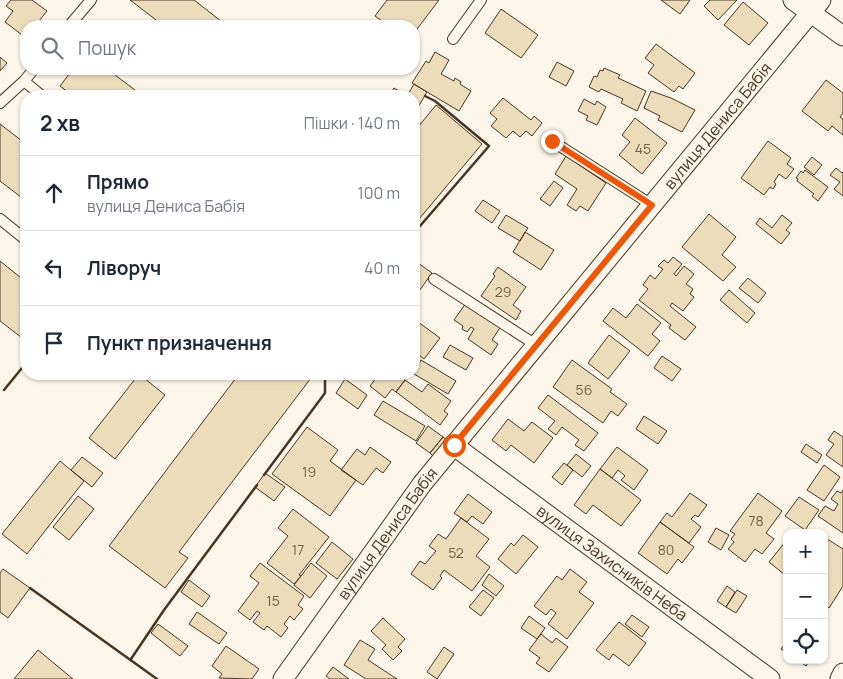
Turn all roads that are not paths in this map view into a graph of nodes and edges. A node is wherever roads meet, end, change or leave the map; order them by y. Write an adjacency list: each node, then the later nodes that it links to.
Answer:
1 (91, 0): 5 (lane)
2 (481, 0): 7 (lane)
3 (793, 0): 4 (street)
4 (816, 6): 6 (street); 13 (street, вулиця Дениса Бабія)
5 (74, 20)
6 (843, 36)
7 (453, 39)
8 (29, 75): 9 (lane)
9 (24, 81): 10 (lane); 11 (lane)
10 (35, 90)
11 (0, 103)
12 (552, 141): 13 (lane)
13 (652, 205): 17 (street, вулиця Дениса Бабія)
14 (0, 219): 15 (lane)
15 (20, 235)
16 (434, 279): 17 (lane)
17 (536, 345): 18 (street, вулиця Дениса Бабія)
18 (454, 445): 20 (street, вулиця Дениса Бабія); 21 (street, вулиця Захисників Неба)
19 (843, 673): 22 (street)
20 (283, 679)
21 (770, 679)
22 (840, 679)

